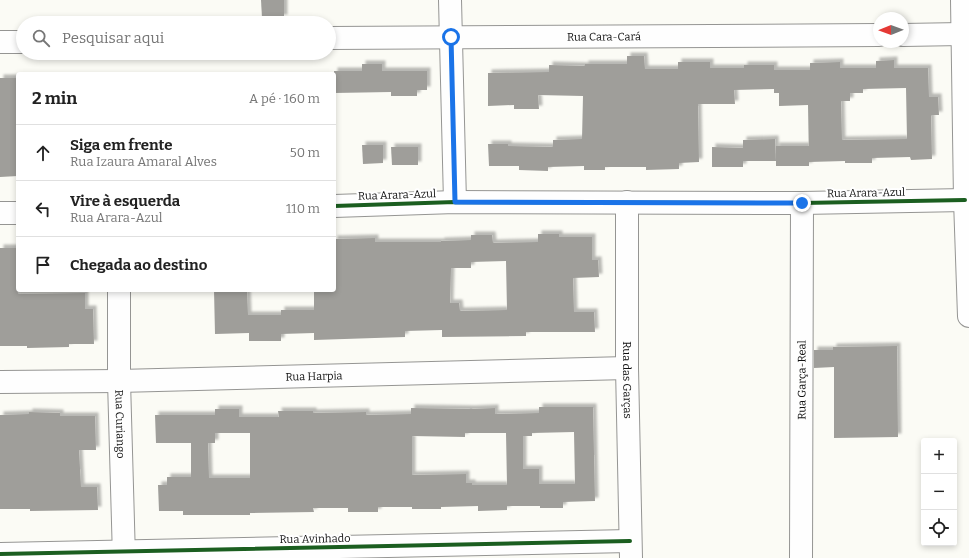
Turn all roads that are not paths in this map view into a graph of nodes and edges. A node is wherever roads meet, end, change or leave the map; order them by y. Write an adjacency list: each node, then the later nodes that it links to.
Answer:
1 (450, 0): 6 (street)
2 (962, 0): 3 (street)
3 (962, 34): 5 (street); 10 (street)
4 (873, 35): 6 (street, Rua Cara-Cará)
5 (909, 35)
6 (451, 37): 7 (street, Rua Cara-Cará); 11 (street)
7 (336, 38)
8 (0, 42): 9 (street)
9 (16, 42)
10 (965, 200): 13 (street, Rua Arara-Azul); 18 (street)
11 (455, 202): 12 (street, Rua Arara-Azul); 14 (street, Rua Arara-Azul)
12 (627, 202): 13 (street, Rua Arara-Azul); 19 (street, Rua das Garças)
13 (802, 203): 25 (street, Rua Garça-Real)
14 (336, 206)
15 (0, 213): 16 (street)
16 (16, 213)
17 (119, 292): 20 (street, Rua Curiango)
18 (969, 316)
19 (627, 368): 20 (street, Rua Harpia); 22 (street, Rua das Garças)
20 (119, 381): 21 (street, Rua Harpia); 24 (street, Rua Curiango)
21 (0, 382)
22 (631, 550): 24 (street, Rua Avinhado)
23 (0, 554): 24 (street, Rua Avinhado)
24 (124, 555)
25 (801, 558)

